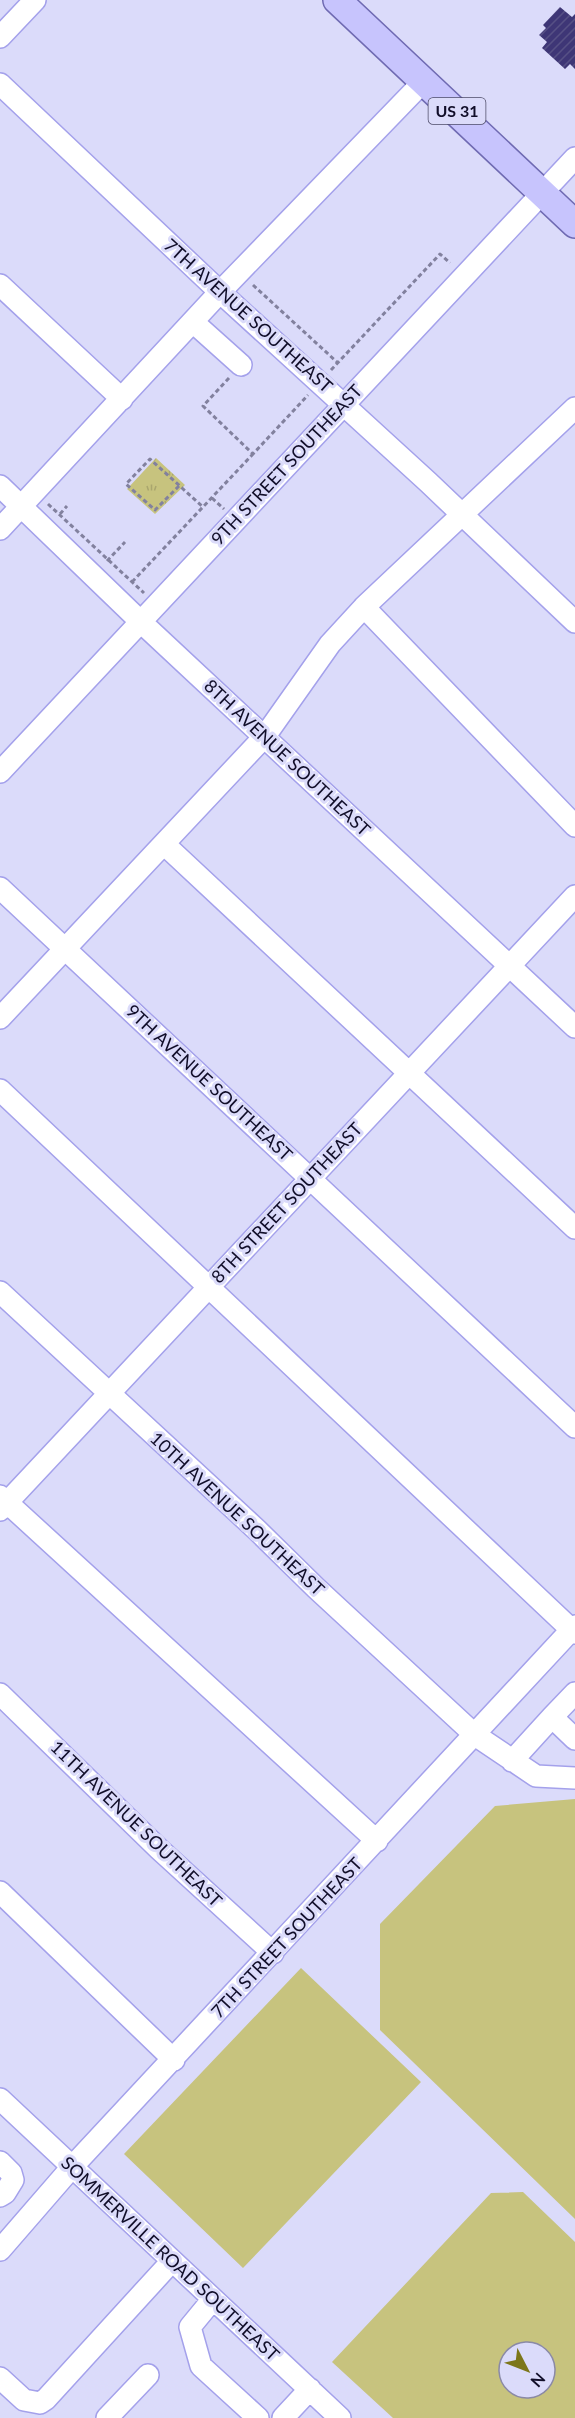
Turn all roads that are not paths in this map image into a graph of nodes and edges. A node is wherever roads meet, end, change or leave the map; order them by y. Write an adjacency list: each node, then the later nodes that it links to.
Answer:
1 (35, 0): 3 (street)
2 (337, 0): 4 (main road, US 31)
3 (0, 37)
4 (424, 81): 7 (main road, US 31); 10 (street)
5 (0, 84): 10 (street, 7TH AVENUE SOUTHEAST)
6 (575, 158): 7 (street, 9TH STREET SOUTHEAST)
7 (542, 193): 8 (main road, US 31); 14 (street, 9TH STREET SOUTHEAST)
8 (575, 224)
9 (0, 285): 13 (street)
10 (220, 292): 11 (street); 14 (street, 7TH AVENUE SOUTHEAST)
11 (193, 322): 12 (street); 13 (street)
12 (241, 365)
13 (122, 399): 17 (street)
14 (345, 404): 18 (street, 7TH AVENUE SOUTHEAST); 21 (street, 9TH STREET SOUTHEAST)
15 (575, 408): 18 (street)
16 (0, 486): 17 (street, 8TH AVENUE SOUTHEAST)
17 (29, 499): 19 (street); 21 (street, 8TH AVENUE SOUTHEAST)
18 (463, 515): 20 (street); 22 (street, 7TH AVENUE SOUTHEAST)
19 (0, 529)
20 (364, 607): 23 (street); 25 (street)
21 (141, 622): 23 (street, 8TH AVENUE SOUTHEAST); 24 (street, 9TH STREET SOUTHEAST)
22 (575, 622)
23 (265, 736): 26 (street); 30 (street, 8TH AVENUE SOUTHEAST)
24 (0, 772)
25 (575, 826)
26 (164, 844): 29 (street); 33 (street)
27 (0, 888): 29 (street, 9TH AVENUE SOUTHEAST)
28 (575, 896): 30 (street, 8TH STREET SOUTHEAST)
29 (65, 949): 31 (street); 35 (street, 9TH AVENUE SOUTHEAST)
30 (509, 966): 32 (street, 8TH AVENUE SOUTHEAST); 33 (street, 8TH STREET SOUTHEAST)
31 (0, 1017)
32 (575, 1027)
33 (409, 1073): 35 (street, 8TH STREET SOUTHEAST); 36 (street)
34 (0, 1090): 37 (street)
35 (311, 1178): 37 (street, 8TH STREET SOUTHEAST); 40 (street, 9TH AVENUE SOUTHEAST)
36 (575, 1228)
37 (208, 1287): 39 (street, 8TH STREET SOUTHEAST); 42 (street)
38 (0, 1292): 39 (street, 10TH AVENUE SOUTHEAST)
39 (109, 1393): 41 (street, 8TH STREET SOUTHEAST); 46 (street, 10TH AVENUE SOUTHEAST)
40 (575, 1427)
41 (2, 1503): 50 (street)
42 (574, 1630): 46 (street, 7TH STREET SOUTHEAST)
43 (575, 1693): 45 (street)
44 (0, 1695): 52 (street, 11TH AVENUE SOUTHEAST)
45 (552, 1717): 47 (street); 48 (street)
46 (475, 1735): 48 (street, 10TH AVENUE SOUTHEAST); 50 (street, 7TH STREET SOUTHEAST)
47 (575, 1739)
48 (512, 1761): 49 (street, 10TH AVENUE SOUTHEAST)
49 (575, 1778)
50 (377, 1841): 52 (street, 7TH STREET SOUTHEAST)
51 (0, 1892): 53 (street)
52 (273, 1953): 53 (street, 7TH STREET SOUTHEAST)
53 (174, 2060): 56 (street, 7TH STREET SOUTHEAST)
54 (0, 2099): 56 (street, SOMMERVILLE ROAD SOUTHEAST)
55 (0, 2162): 57 (street)
56 (72, 2167): 58 (street, 7TH STREET SOUTHEAST); 59 (street, SOMMERVILLE ROAD SOUTHEAST)
57 (0, 2196)
58 (0, 2250)
59 (172, 2261): 60 (street, SOMMERVILLE ROAD SOUTHEAST); 62 (street)
60 (213, 2299): 63 (street, SOMMERVILLE ROAD SOUTHEAST); 65 (street)
61 (148, 2374): 64 (street)
62 (0, 2378)
63 (310, 2390): 66 (street); 67 (street, SOMMERVILLE ROAD SOUTHEAST)
64 (107, 2418)
65 (258, 2418)
66 (283, 2418)
67 (340, 2418)

